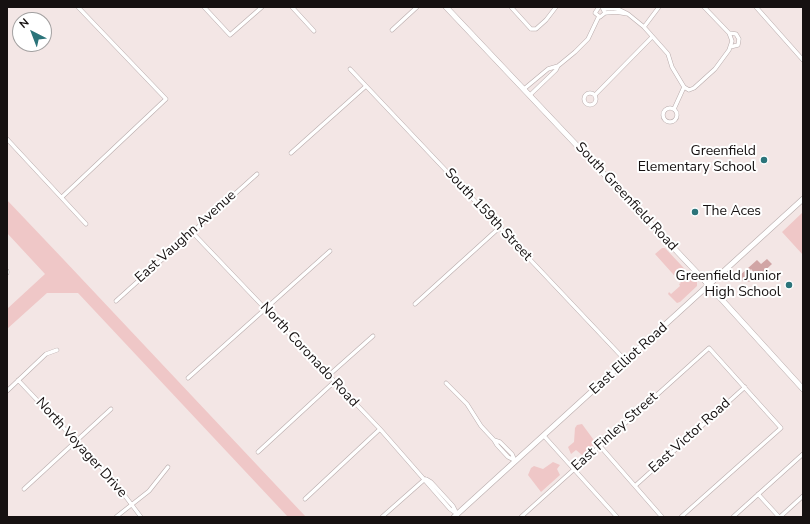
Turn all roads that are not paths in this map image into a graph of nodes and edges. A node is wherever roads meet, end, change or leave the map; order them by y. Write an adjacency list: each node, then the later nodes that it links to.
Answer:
1 (78, 7): 37 (street)
2 (204, 7): 3 (street)
3 (262, 7)
4 (292, 7): 19 (street)
5 (417, 7): 18 (street)
6 (446, 7): 30 (main road, South Greenfield Road)
7 (511, 7): 8 (street)
8 (556, 7)
9 (599, 7): 16 (street)
10 (659, 7): 17 (street)
11 (704, 7): 20 (street)
12 (756, 7): 23 (street)
13 (604, 8): 14 (street); 15 (street)
14 (605, 13): 15 (street); 16 (street)
15 (628, 14): 17 (street)
16 (599, 16): 24 (street)
17 (644, 27): 21 (street)
18 (392, 30)
19 (314, 31)
20 (729, 33): 22 (street); 22 (street)
21 (652, 37): 29 (street); 32 (street)
22 (730, 47): 29 (street)
23 (803, 60)
24 (558, 66): 26 (street); 27 (street)
25 (350, 69): 28 (street, South 159th Street)
26 (541, 76): 27 (street); 30 (street)
27 (545, 80): 31 (street)
28 (366, 86): 35 (street); 40 (street, South 159th Street)
29 (684, 87): 33 (street)
30 (524, 90): 31 (main road, South Greenfield Road)
31 (530, 95): 43 (main road, South Greenfield Road)
32 (595, 95)
33 (674, 109)
34 (7, 139): 37 (street)
35 (291, 153)
36 (257, 174): 41 (street, East Vaughn Avenue)
37 (62, 198): 39 (street)
38 (803, 199): 43 (main road, East Elliot Road)
39 (86, 224)
40 (499, 228): 45 (street); 49 (street, South 159th Street)
41 (192, 232): 44 (street, East Vaughn Avenue); 46 (street, North Coronado Road)
42 (330, 251): 46 (street)
43 (709, 285): 49 (main road, East Elliot Road); 56 (main road, South Greenfield Road)
44 (116, 301)
45 (415, 304)
46 (266, 309): 50 (street, North Coronado Road); 51 (street)
47 (373, 336): 50 (street)
48 (57, 350): 52 (street)
49 (626, 361): 60 (main road, East Elliot Road)
50 (328, 376): 53 (street, North Coronado Road)
51 (188, 378)
52 (18, 380): 57 (street); 61 (street, North Voyager Drive)
53 (334, 382): 59 (street, North Coronado Road); 63 (street)
54 (446, 383): 65 (street)
55 (745, 387): 62 (street, East Finley Street); 69 (street, East Victor Road); 82 (street)
56 (803, 388)
57 (7, 391)
58 (111, 409): 61 (street)
59 (380, 429): 68 (street, North Coronado Road); 73 (street)
60 (544, 436): 65 (main road, East Elliot Road); 67 (street)
61 (76, 441): 70 (street); 74 (street, North Voyager Drive)
62 (600, 446): 67 (street, East Finley Street); 69 (street)
63 (258, 452)
64 (803, 454): 71 (street)
65 (516, 461): 75 (main road, East Elliot Road)
66 (168, 467): 74 (street)
67 (574, 469): 79 (street, East Finley Street); 80 (street)
68 (425, 479): 75 (street, North Coronado Road); 78 (street)
69 (636, 485): 81 (street)
70 (24, 489)
71 (758, 494): 83 (street); 84 (street)
72 (803, 496): 84 (street)
73 (305, 499)
74 (132, 505): 76 (street); 77 (street, North Voyager Drive)
75 (455, 516)
76 (116, 517)
77 (141, 517)
78 (382, 517)
79 (521, 517)
80 (616, 517)
81 (662, 517)
82 (681, 517)
83 (733, 517)
84 (780, 517)

